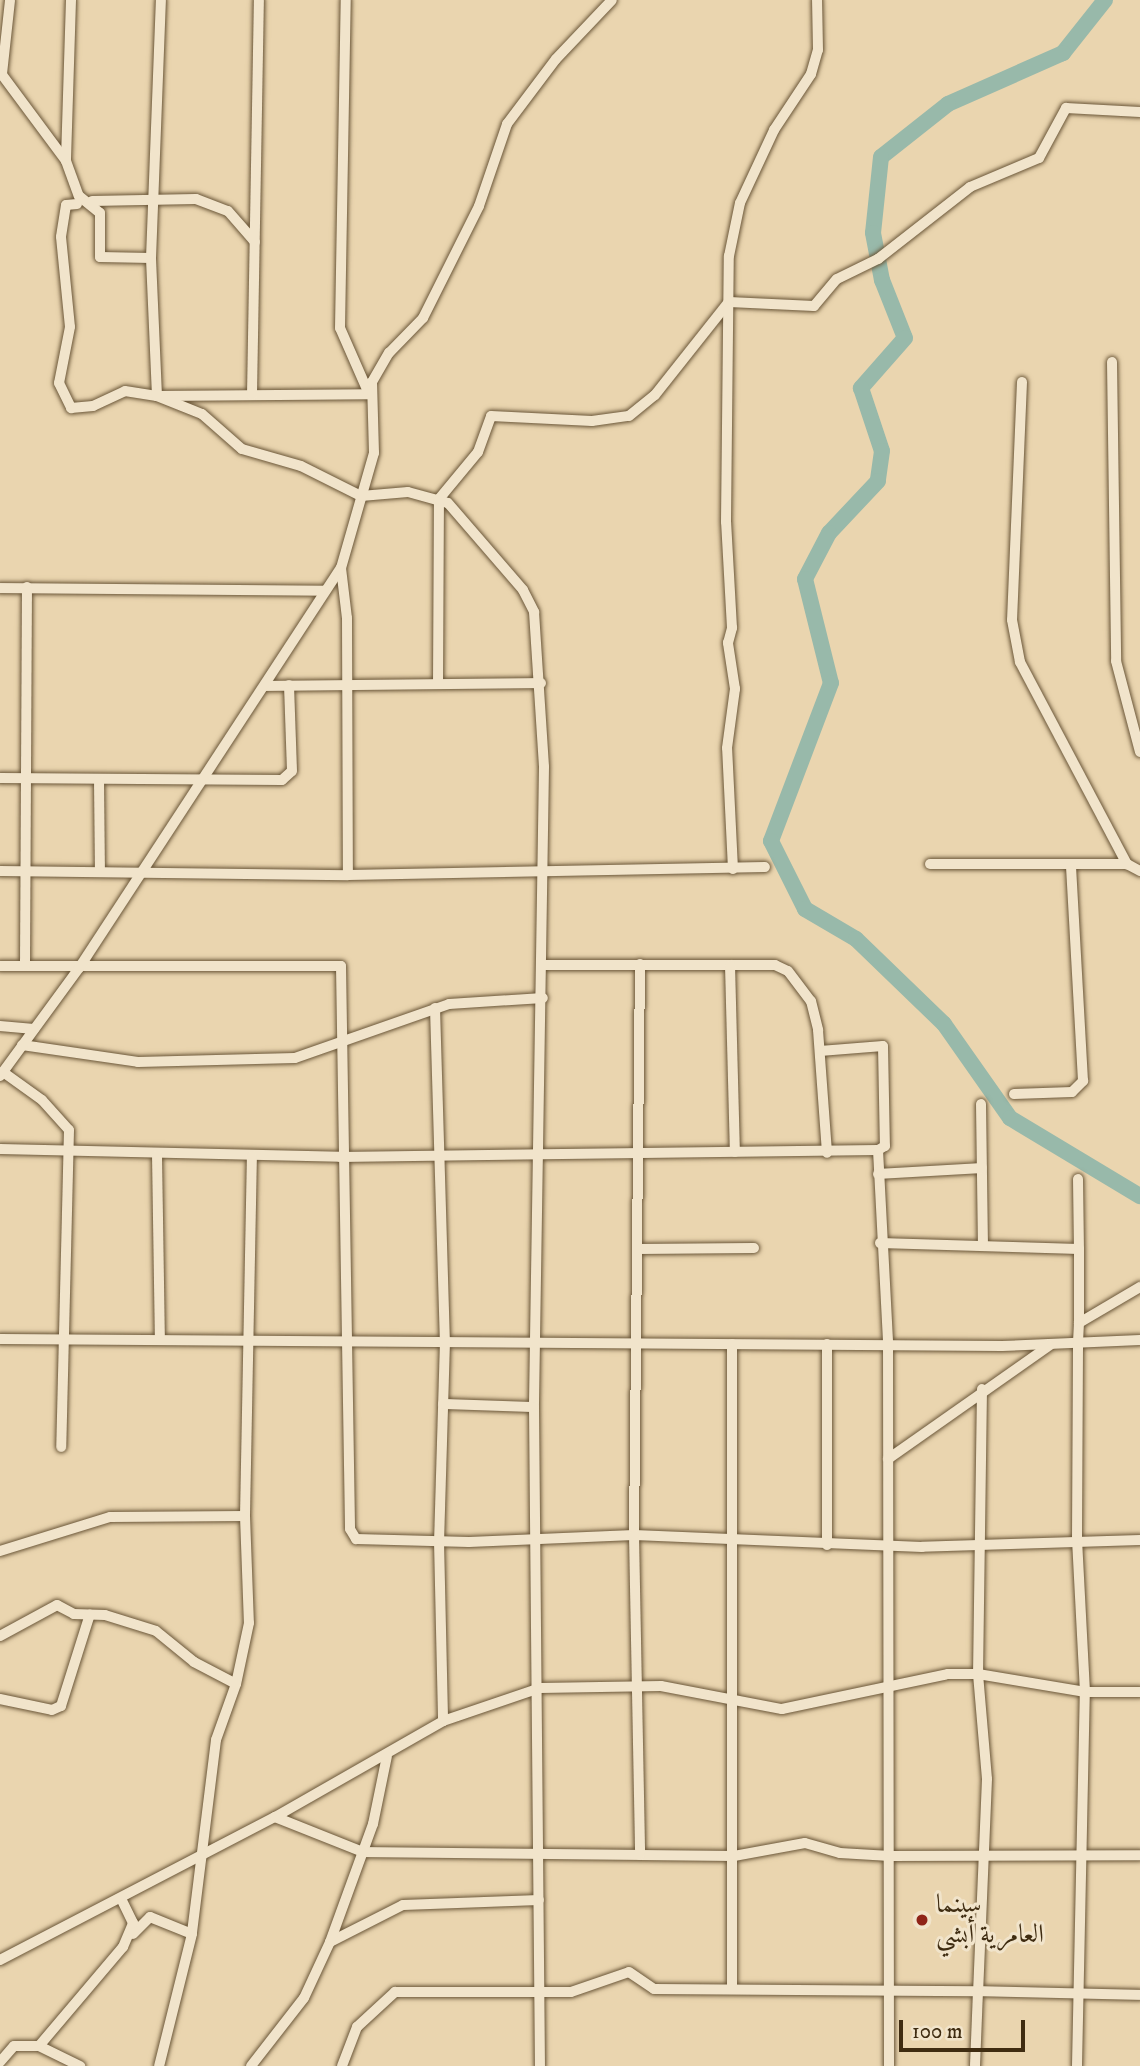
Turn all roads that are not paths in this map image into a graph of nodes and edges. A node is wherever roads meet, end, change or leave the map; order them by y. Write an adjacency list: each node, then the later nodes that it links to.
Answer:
1 (10, 0): 8 (street)
2 (71, 0): 10 (street)
3 (161, 0): 12 (street)
4 (259, 0): 14 (street)
5 (346, 0): 19 (street)
6 (612, 0): 19 (street)
7 (817, 0): 16 (street)
8 (1, 73): 10 (street)
9 (1140, 112): 16 (street)
10 (66, 161): 15 (street)
11 (92, 201): 12 (street)
12 (153, 202): 14 (street); 15 (street)
13 (77, 204): 20 (street)
14 (255, 242): 21 (street)
15 (151, 258): 20 (street)
16 (729, 302): 23 (street); 42 (street)
17 (1112, 362): 33 (street)
18 (1022, 382): 40 (street)
19 (369, 394): 21 (street); 22 (street)
20 (157, 396): 21 (street); 22 (street)
21 (252, 396)
22 (361, 496): 23 (street); 24 (street)
23 (439, 499): 28 (street); 30 (street)
24 (341, 568): 27 (street); 29 (street)
25 (27, 587): 26 (street); 27 (street); 35 (street)
26 (0, 588)
27 (323, 591): 31 (street)
28 (541, 683): 30 (street); 48 (street)
29 (345, 684): 30 (street); 32 (street); 49 (street)
30 (438, 684)
31 (266, 685): 32 (street); 37 (street)
32 (289, 685): 37 (street)
33 (1140, 752)
34 (0, 778): 35 (street)
35 (27, 778): 36 (street); 43 (street)
36 (99, 780): 37 (street); 45 (street)
37 (199, 783): 47 (street)
38 (930, 864): 39 (street)
39 (1072, 864): 40 (street); 64 (street)
40 (1127, 864): 46 (street)
41 (765, 867): 42 (street)
42 (733, 869): 48 (street)
43 (27, 870): 44 (street); 45 (street); 54 (street)
44 (0, 871)
45 (100, 871): 47 (street)
46 (1140, 871)
47 (139, 872): 49 (street); 55 (street)
48 (540, 874): 49 (street); 51 (street)
49 (348, 875)
50 (640, 964): 51 (street); 52 (street); 70 (street)
51 (542, 965): 56 (street)
52 (730, 965): 62 (street); 69 (street)
53 (0, 966): 54 (street)
54 (25, 966): 55 (street)
55 (79, 968): 59 (street); 60 (street)
56 (543, 998): 57 (street); 73 (street)
57 (435, 1008): 60 (street); 75 (street)
58 (0, 1026): 59 (street)
59 (34, 1029): 61 (street)
60 (340, 1044): 61 (street); 76 (street)
61 (22, 1045): 63 (street)
62 (820, 1051): 68 (street); 71 (street)
63 (1, 1074): 67 (street)
64 (1014, 1094)
65 (981, 1104): 77 (street)
66 (0, 1149): 67 (street)
67 (66, 1150): 72 (street); 87 (street)
68 (878, 1150): 71 (street); 78 (street)
69 (734, 1152): 70 (street); 71 (street)
70 (635, 1153): 73 (street); 83 (street)
71 (827, 1153)
72 (157, 1155): 74 (street); 89 (street)
73 (539, 1155): 75 (street); 93 (street)
74 (252, 1156): 76 (street); 91 (street)
75 (437, 1156): 76 (street); 92 (street)
76 (340, 1157): 94 (street)
77 (982, 1168): 78 (street); 81 (street)
78 (878, 1174): 80 (street)
79 (1078, 1179): 84 (street)
80 (880, 1243): 81 (street); 100 (street)
81 (983, 1246): 84 (street)
82 (754, 1248): 83 (street)
83 (637, 1249): 96 (street)
84 (1079, 1249): 86 (street)
85 (1140, 1287): 86 (street)
86 (1079, 1323): 95 (street)
87 (66, 1337): 88 (street); 89 (street); 104 (street)
88 (0, 1339)
89 (160, 1340): 91 (street)
90 (1140, 1340): 95 (street)
91 (253, 1341): 94 (street); 106 (street)
92 (445, 1341): 93 (street); 94 (street); 102 (street)
93 (535, 1341): 96 (street); 103 (street)
94 (346, 1342): 110 (street)
95 (1078, 1342): 98 (street); 108 (street)
96 (638, 1344): 99 (street); 107 (street)
97 (827, 1344): 99 (street); 100 (street); 113 (street)
98 (1051, 1344): 100 (street); 101 (street)
99 (732, 1345): 112 (street)
100 (888, 1345): 105 (street)
101 (982, 1389): 105 (street); 114 (street)
102 (443, 1405): 103 (street); 110 (street)
103 (534, 1408): 111 (street)
104 (61, 1447)
105 (888, 1460): 115 (street)
106 (245, 1516): 116 (street); 120 (street)
107 (635, 1535): 111 (street); 112 (street); 121 (street)
108 (1077, 1539): 109 (street); 114 (street); 124 (street)
109 (1140, 1540)
110 (439, 1541): 111 (street); 128 (street)
111 (538, 1541): 123 (street)
112 (732, 1541): 113 (street); 127 (street)
113 (827, 1545): 115 (street)
114 (984, 1545): 115 (street); 119 (street)
115 (887, 1546): 122 (street)
116 (0, 1551)
117 (90, 1614): 118 (street); 120 (street); 126 (street)
118 (0, 1636)
119 (978, 1674): 122 (street); 124 (street); 139 (street)
120 (236, 1684): 132 (street)
121 (637, 1685): 123 (street); 127 (street); 135 (street)
122 (885, 1685): 127 (street); 138 (street)
123 (540, 1688): 128 (street); 133 (street)
124 (1085, 1692): 125 (street); 134 (street)
125 (1140, 1692)
126 (0, 1699)
127 (733, 1699): 137 (street)
128 (443, 1721): 129 (street)
129 (387, 1756): 130 (street); 131 (street)
130 (275, 1817): 131 (street); 132 (street)
131 (363, 1852): 133 (street); 144 (street)
132 (202, 1853): 140 (street); 143 (street)
133 (539, 1853): 135 (street); 141 (street)
134 (1079, 1853): 136 (street); 139 (street); 150 (street)
135 (640, 1855): 137 (street)
136 (1140, 1855)
137 (734, 1856): 138 (street); 146 (street)
138 (890, 1856): 139 (street); 148 (street)
139 (983, 1856): 149 (street)
140 (121, 1898): 142 (street); 145 (street)
141 (539, 1899): 144 (street); 147 (street)
142 (133, 1934): 143 (street); 152 (street)
143 (192, 1934): 156 (street)
144 (330, 1942): 154 (street)
145 (0, 1959)
146 (732, 1989): 147 (street); 148 (street)
147 (541, 1990): 158 (street); 159 (street)
148 (888, 1990): 149 (street); 160 (street)
149 (978, 1991): 150 (street); 161 (street)
150 (1077, 1994): 151 (street); 162 (street)
151 (1140, 1995)
152 (39, 2046): 153 (street); 155 (street)
153 (0, 2062)
154 (254, 2063): 157 (street)
155 (80, 2066)
156 (159, 2066)
157 (268, 2066)
158 (342, 2066)
159 (540, 2066)
160 (889, 2066)
161 (975, 2066)
162 (1077, 2066)

